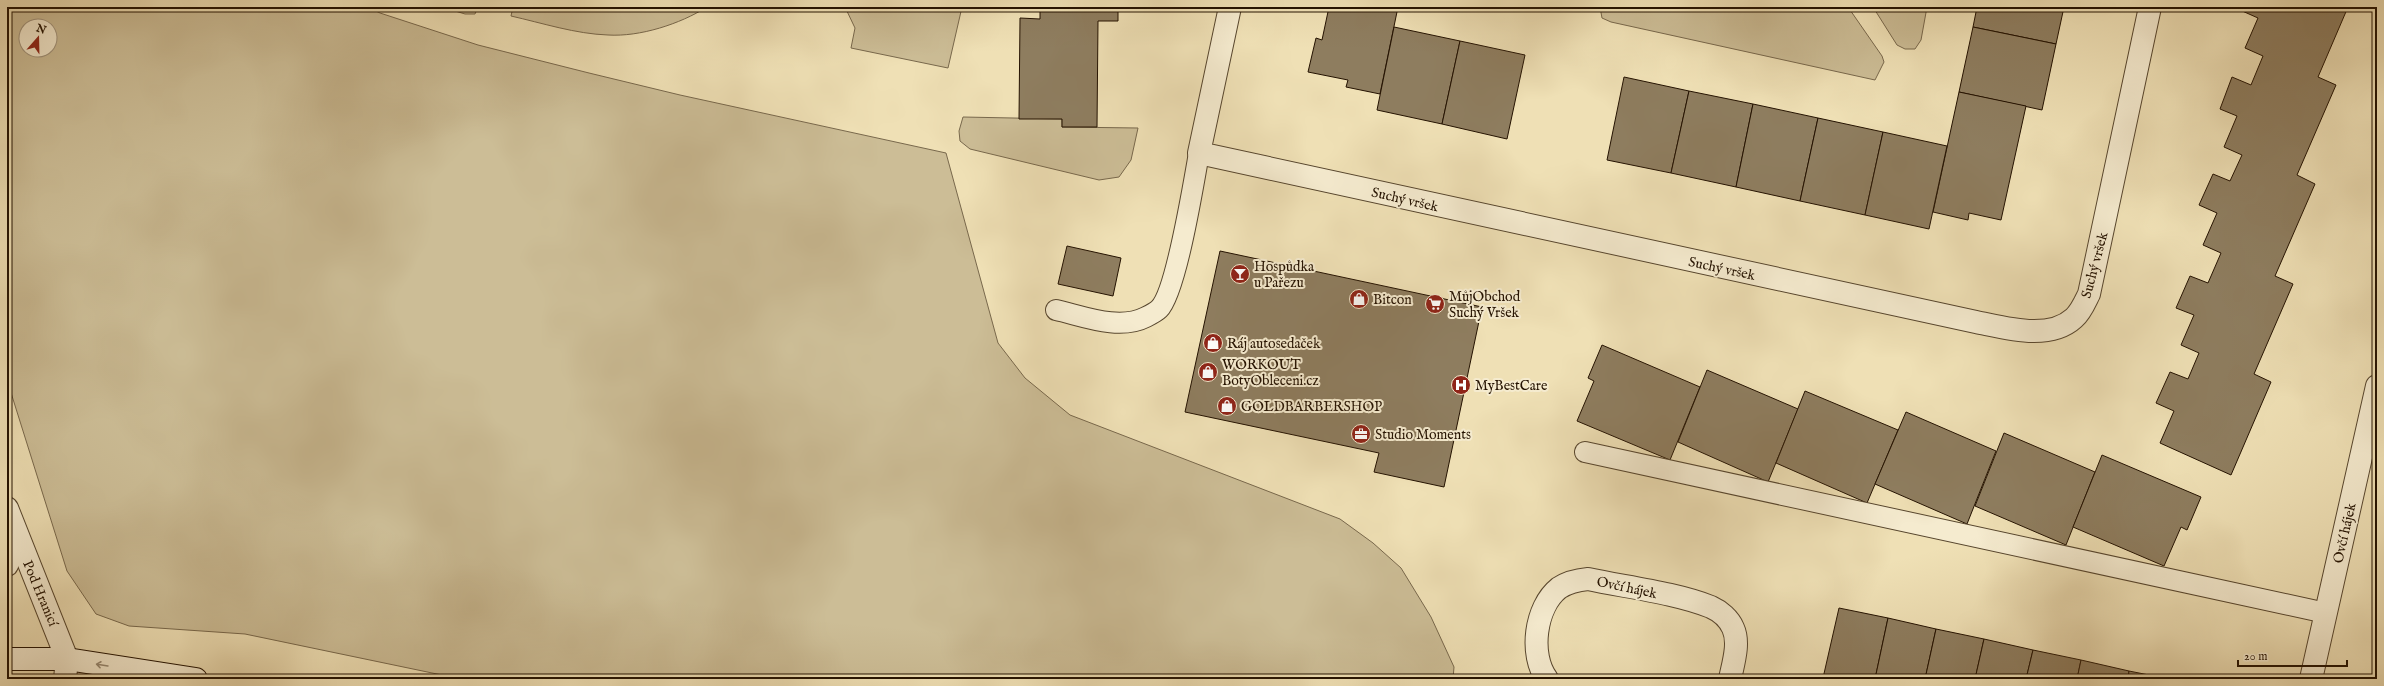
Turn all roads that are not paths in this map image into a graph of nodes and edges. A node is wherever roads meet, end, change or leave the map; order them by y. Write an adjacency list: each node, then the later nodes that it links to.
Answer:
1 (1230, 7): 3 (street)
2 (2150, 7): 3 (street, Suchý vršek)
3 (1199, 153): 4 (lane)
4 (1056, 310)
5 (2377, 386): 10 (street, Ovčí hájek)
6 (1584, 452): 10 (lane)
7 (7, 508): 8 (street, Pod Hranicí)
8 (18, 539): 9 (street); 12 (street, Pod Hranicí)
9 (7, 566)
10 (2326, 613): 16 (street, Ovčí hájek)
11 (7, 659): 12 (street)
12 (66, 669): 13 (street, one-way to 12)
13 (196, 679)
14 (1547, 679): 15 (street, Ovčí hájek)
15 (1730, 679)
16 (2311, 679)

